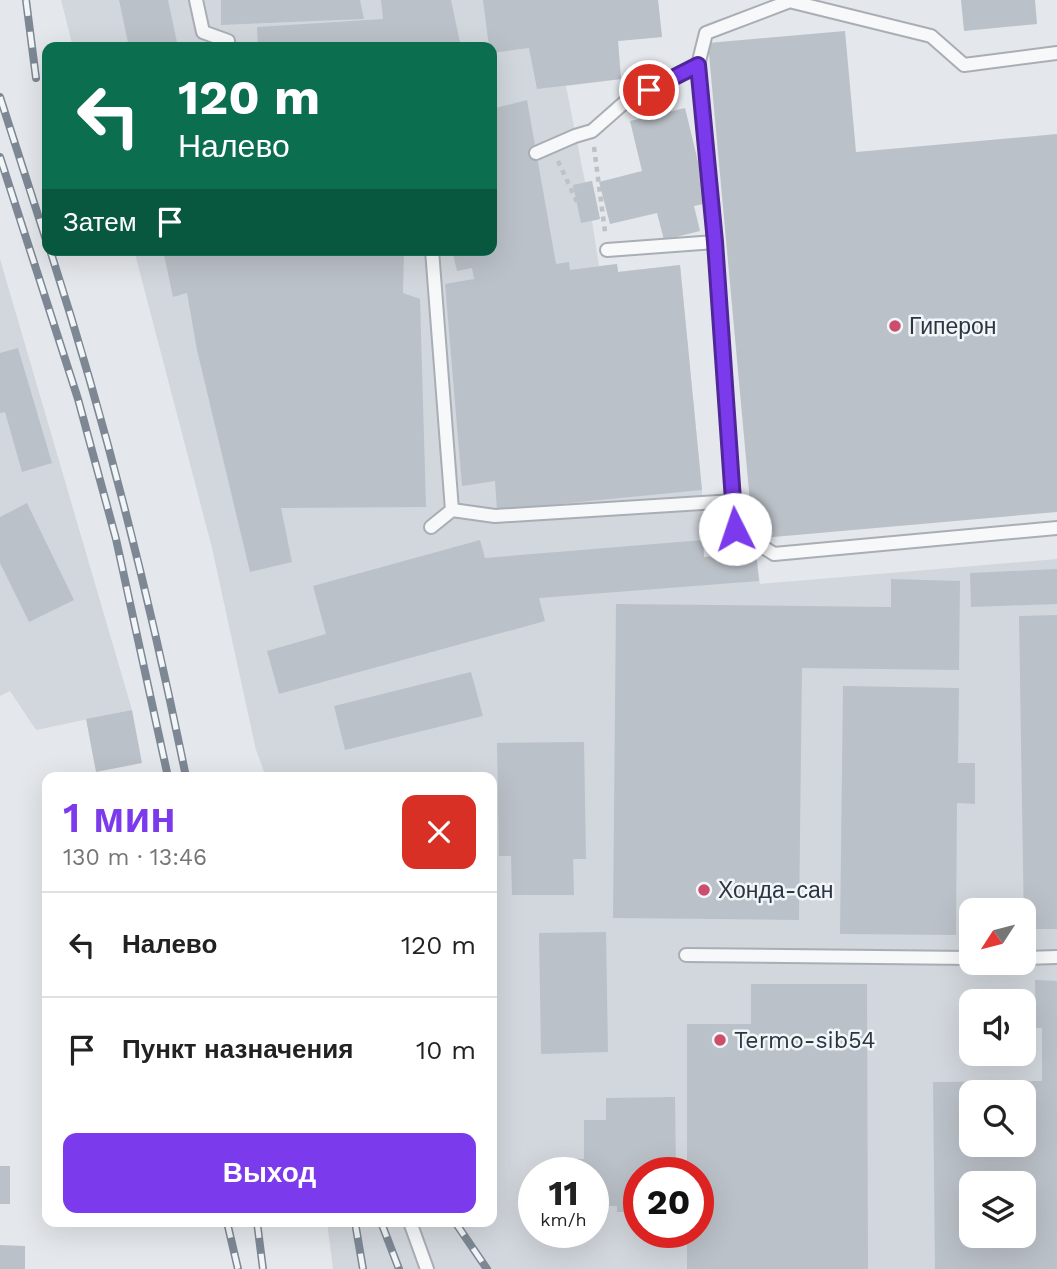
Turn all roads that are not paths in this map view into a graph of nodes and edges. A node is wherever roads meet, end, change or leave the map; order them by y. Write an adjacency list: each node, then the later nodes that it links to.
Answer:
1 (197, 0): 3 (lane)
2 (793, 1): 4 (lane); 5 (lane)
3 (228, 42)
4 (1057, 53)
5 (698, 65): 6 (lane); 7 (lane)
6 (536, 153)
7 (715, 242): 8 (lane); 10 (lane)
8 (607, 250)
9 (432, 256): 11 (lane)
10 (734, 501): 11 (lane); 13 (lane)
11 (452, 510): 12 (lane)
12 (431, 527)
13 (1057, 528)
14 (686, 955): 16 (lane)
15 (1057, 957): 17 (lane)
16 (959, 958)
17 (1036, 958)
18 (412, 1227): 19 (lane)
19 (427, 1269)

